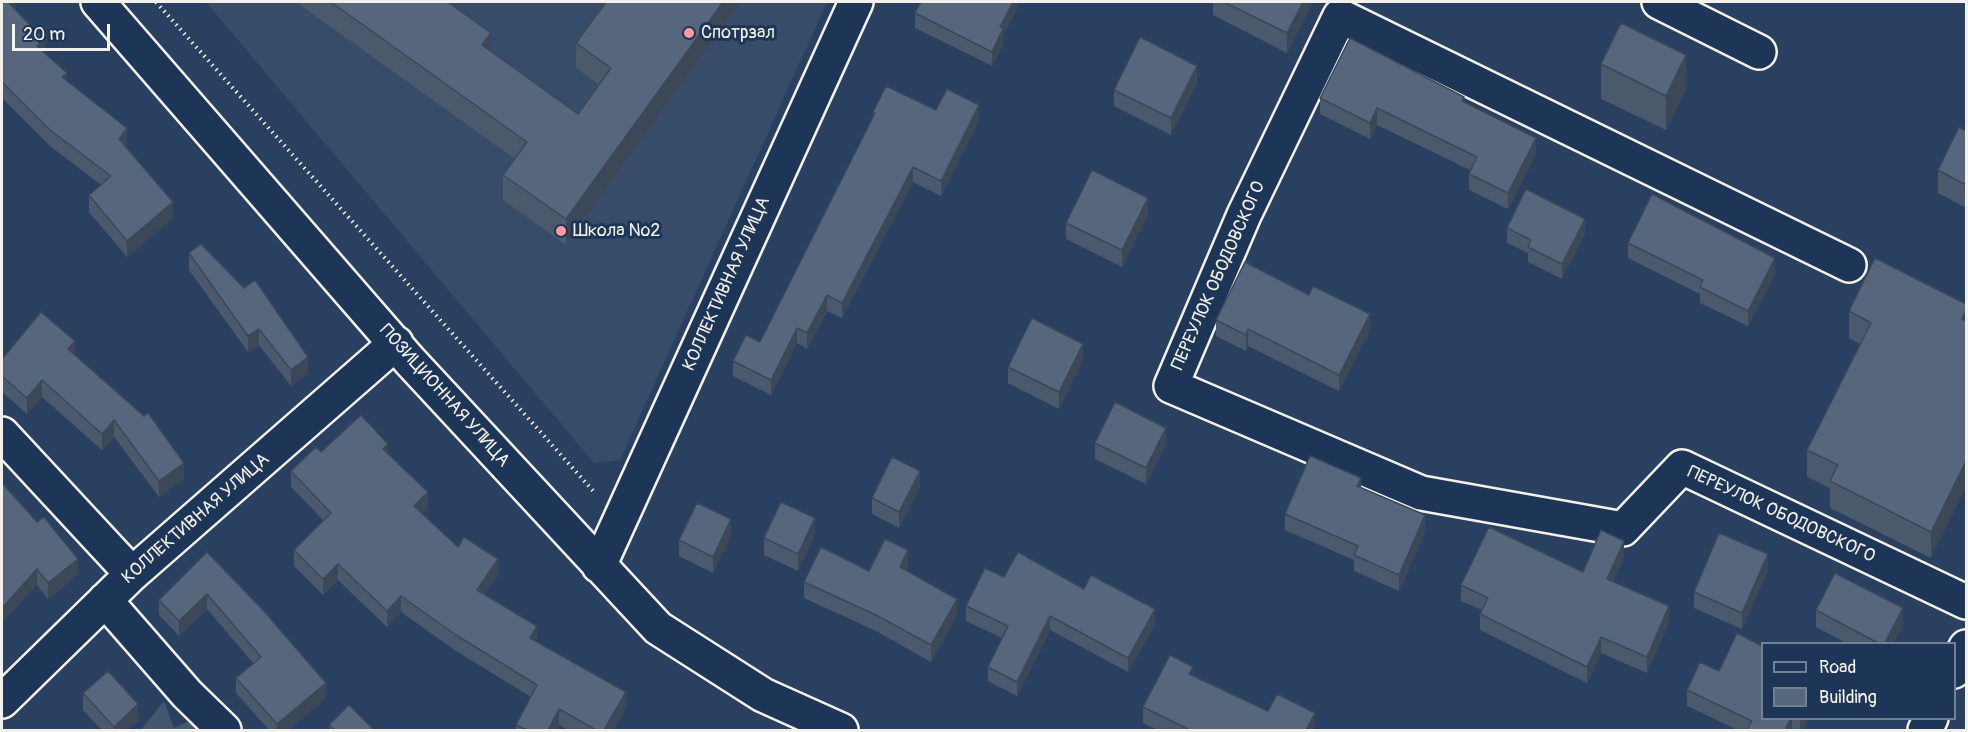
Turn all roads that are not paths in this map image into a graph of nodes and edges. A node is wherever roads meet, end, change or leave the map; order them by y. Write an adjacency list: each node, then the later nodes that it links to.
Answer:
1 (98, 2): 6 (street, ПОЗИЦИОННАЯ УЛИЦА)
2 (856, 2): 8 (street, КОЛЛЕКТИВНАЯ УЛИЦА)
3 (1659, 2): 4 (street)
4 (1759, 52)
5 (1849, 265): 11 (street, ПЕРЕУЛОК ОБОДОВСКОГО)
6 (396, 344): 8 (street, ПОЗИЦИОННАЯ УЛИЦА); 9 (street, КОЛЛЕКТИВНАЯ УЛИЦА)
7 (2, 434): 9 (street)
8 (599, 566): 16 (street, ПОЗИЦИОННАЯ УЛИЦА)
9 (132, 574): 10 (street, КОЛЛЕКТИВНАЯ УЛИЦА)
10 (105, 600): 14 (street, КОЛЛЕКТИВНАЯ УЛИЦА); 15 (street)
11 (1966, 602)
12 (1966, 647): 13 (street)
13 (1956, 667)
14 (2, 700)
15 (224, 730)
16 (841, 730)

